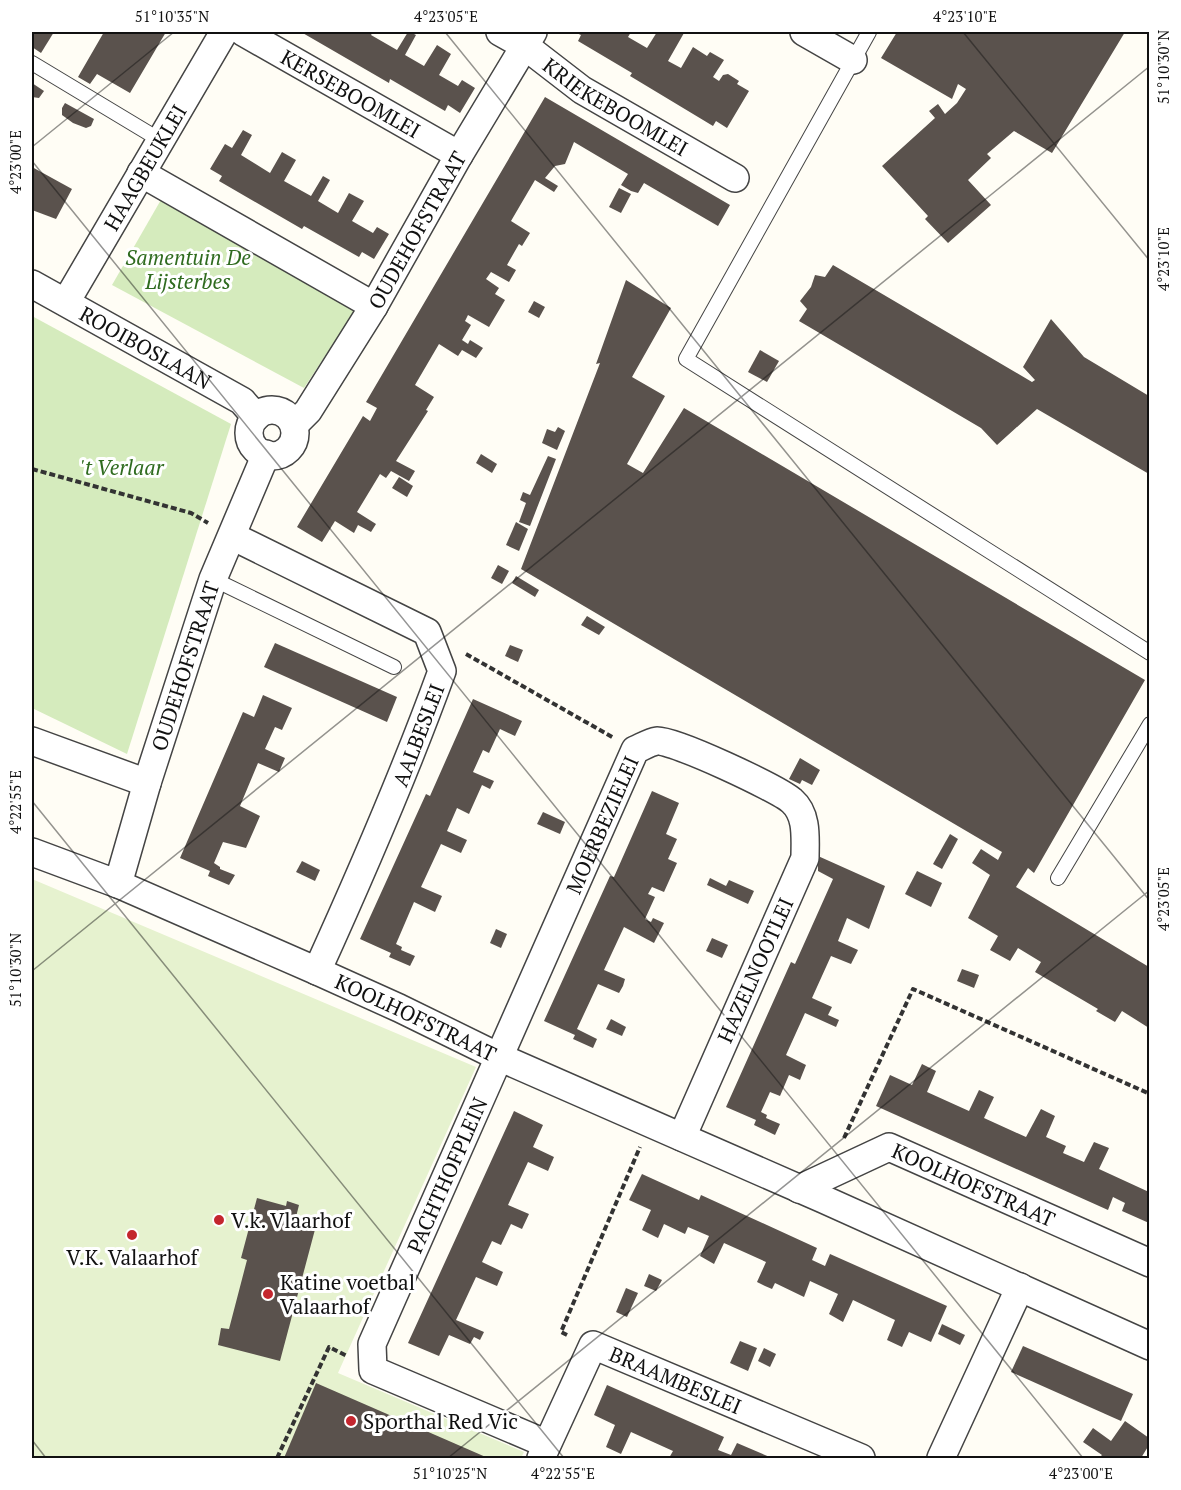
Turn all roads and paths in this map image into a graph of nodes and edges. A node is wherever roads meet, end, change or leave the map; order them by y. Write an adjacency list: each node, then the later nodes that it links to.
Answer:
1 (224, 32): 9 (street, HAAGBEUKLEI)
2 (243, 32): 10 (street, KERSEBOOMLEI)
3 (500, 32): 6 (street, KRIEKEBOOMLEI)
4 (804, 32): 7 (street)
5 (869, 32): 7 (lane)
6 (529, 39): 10 (street, OUDEHOFSTRAAT); 12 (street, KRIEKEBOOMLEI)
7 (854, 60): 23 (lane)
8 (32, 63): 9 (lane)
9 (160, 140): 11 (street, HAAGBEUKLEI)
10 (459, 155): 15 (street, OUDEHOFSTRAAT)
11 (141, 174): 14 (street, HAAGBEUKLEI); 15 (street)
12 (735, 178)
13 (32, 284): 14 (street, ROOIBOSLAAN)
14 (66, 303): 16 (street, ROOIBOSLAAN)
15 (374, 306): 17 (street, OUDEHOFSTRAAT)
16 (256, 417): 17 (street); 18 (street)
17 (294, 425): 18 (street, OUDEHOFSTRAAT)
18 (266, 454): 20 (street, OUDEHOFSTRAAT)
19 (32, 469): 20 (path)
20 (232, 536): 21 (street, OUDEHOFSTRAAT); 22 (street)
21 (213, 579): 24 (lane); 28 (street, OUDEHOFSTRAAT)
22 (427, 632): 27 (path); 33 (street, AALBESLEI)
23 (1149, 653)
24 (394, 667)
25 (1149, 724): 31 (lane)
26 (32, 741): 28 (street)
27 (635, 750): 29 (street, MOERBEZIELEI); 34 (street, MOERBEZIELEI)
28 (147, 783): 32 (street, OUDEHOFSTRAAT)
29 (792, 801): 37 (street, HAZELNOOTLEI)
30 (32, 852): 32 (street, KOOLHOFSTRAAT)
31 (1058, 878)
32 (118, 884): 33 (street, KOOLHOFSTRAAT)
33 (317, 971): 34 (street, KOOLHOFSTRAAT)
34 (499, 1057): 36 (street, KOOLHOFSTRAAT); 44 (street, PACHTHOFPLEIN)
35 (1149, 1094): 38 (path)
36 (650, 1124): 37 (street, KOOLHOFSTRAAT); 42 (path)
37 (682, 1137): 39 (street, KOOLHOFSTRAAT)
38 (833, 1173): 39 (street, KOOLHOFSTRAAT); 40 (street, KOOLHOFSTRAAT)
39 (799, 1189): 41 (street, KOOLHOFSTRAAT)
40 (1149, 1263)
41 (1020, 1287): 43 (street, KOOLHOFSTRAAT); 48 (street)
42 (593, 1345): 45 (street, BRAAMBESLEI); 47 (street, BRAAMBESLEI)
43 (1149, 1346)
44 (373, 1370): 45 (street); 46 (path)
45 (544, 1451)
46 (277, 1458)
47 (861, 1458)
48 (941, 1458)

